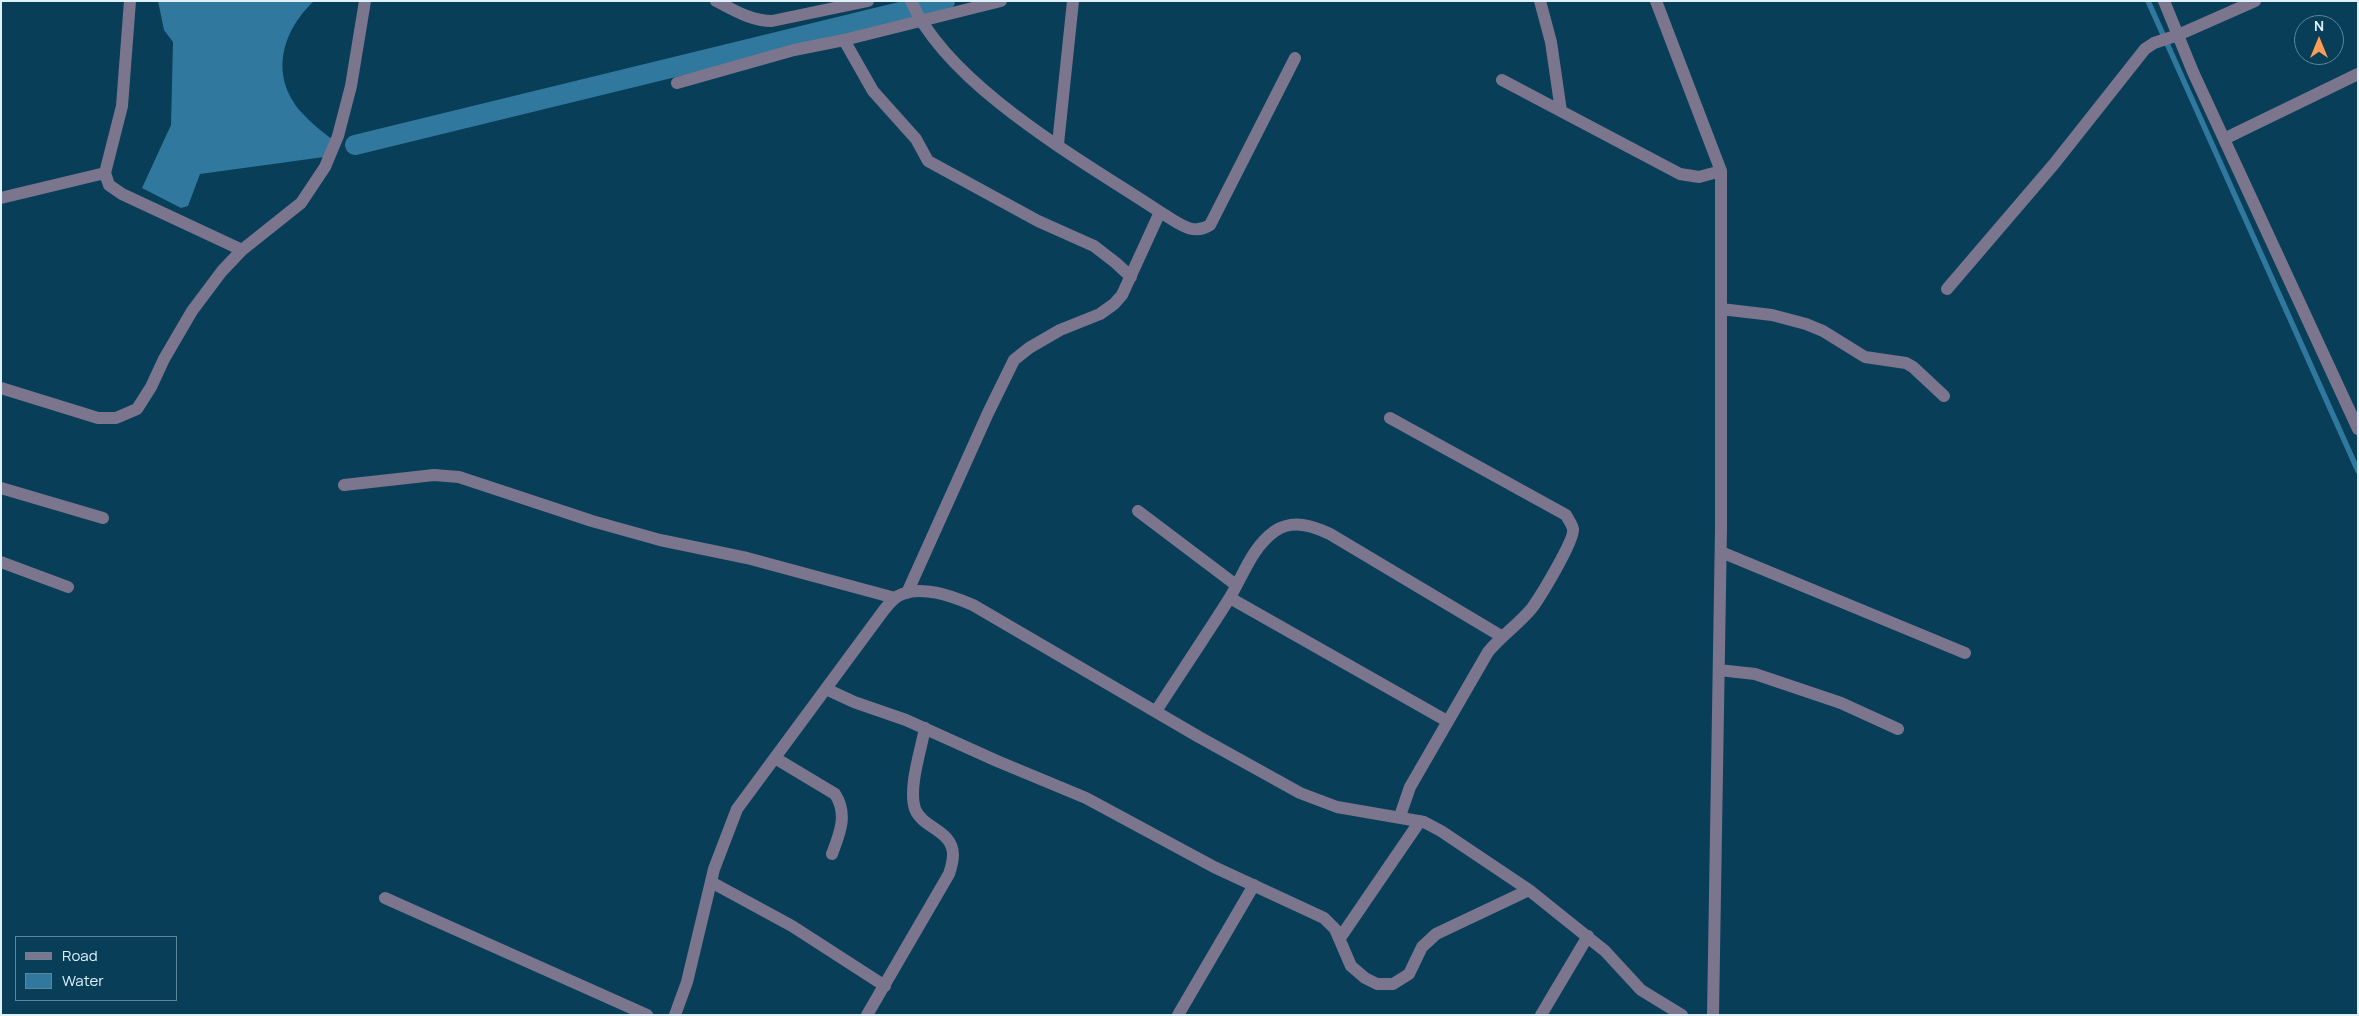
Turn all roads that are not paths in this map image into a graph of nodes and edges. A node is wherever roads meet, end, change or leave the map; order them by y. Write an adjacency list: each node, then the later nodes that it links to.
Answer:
1 (130, 1): 23 (street)
2 (366, 1): 26 (street)
3 (716, 1): 4 (street)
4 (868, 1)
5 (1001, 1): 12 (street)
6 (1073, 1): 21 (street)
7 (1540, 1): 19 (street)
8 (1656, 1): 22 (street)
9 (2164, 1): 13 (street)
10 (2255, 1): 13 (street)
11 (911, 2): 12 (street)
12 (920, 18): 14 (street); 21 (street)
13 (2174, 36): 20 (street); 28 (street)
14 (844, 40): 18 (street); 27 (street)
15 (1295, 58): 25 (street)
16 (2358, 74): 20 (street)
17 (1502, 80): 19 (street)
18 (677, 83)
19 (1560, 111): 22 (street)
20 (2224, 139): 33 (street)
21 (1058, 144): 25 (street)
22 (1721, 171): 29 (street)
23 (105, 173): 24 (street); 26 (street)
24 (1, 198)
25 (1160, 212): 27 (street)
26 (242, 250): 30 (street)
27 (1131, 277): 42 (street)
28 (1947, 288)
29 (1721, 309): 31 (street); 38 (street)
30 (2, 393)
31 (1944, 396)
32 (1390, 418): 44 (street)
33 (2358, 430)
34 (344, 485): 42 (street)
35 (1, 488): 37 (street)
36 (1138, 511): 40 (street)
37 (103, 518)
38 (1721, 552): 45 (street); 46 (street)
39 (1, 562): 41 (street)
40 (1236, 586): 43 (street); 44 (street)
41 (68, 587)
42 (901, 595): 47 (street); 48 (street)
43 (1230, 598): 48 (street); 49 (street)
44 (1501, 636): 49 (street)
45 (1965, 653)
46 (1719, 670): 51 (street); 69 (street)
47 (826, 689): 50 (street); 52 (street)
48 (1156, 711): 53 (street)
49 (1447, 721): 53 (street)
50 (925, 728): 57 (street); 62 (street)
51 (1898, 729)
52 (775, 758): 55 (street); 56 (street)
53 (1400, 816): 54 (street)
54 (1420, 821): 58 (street); 61 (street)
55 (832, 854)
56 (712, 882): 62 (street); 64 (street)
57 (1254, 885): 61 (street); 66 (street)
58 (1529, 890): 60 (street); 61 (street)
59 (385, 898): 63 (street)
60 (1588, 936): 67 (street); 68 (street)
61 (1340, 938)
62 (885, 986): 65 (street)
63 (647, 1015)
64 (675, 1015)
65 (867, 1015)
66 (1178, 1015)
67 (1541, 1015)
68 (1682, 1015)
69 (1713, 1015)

